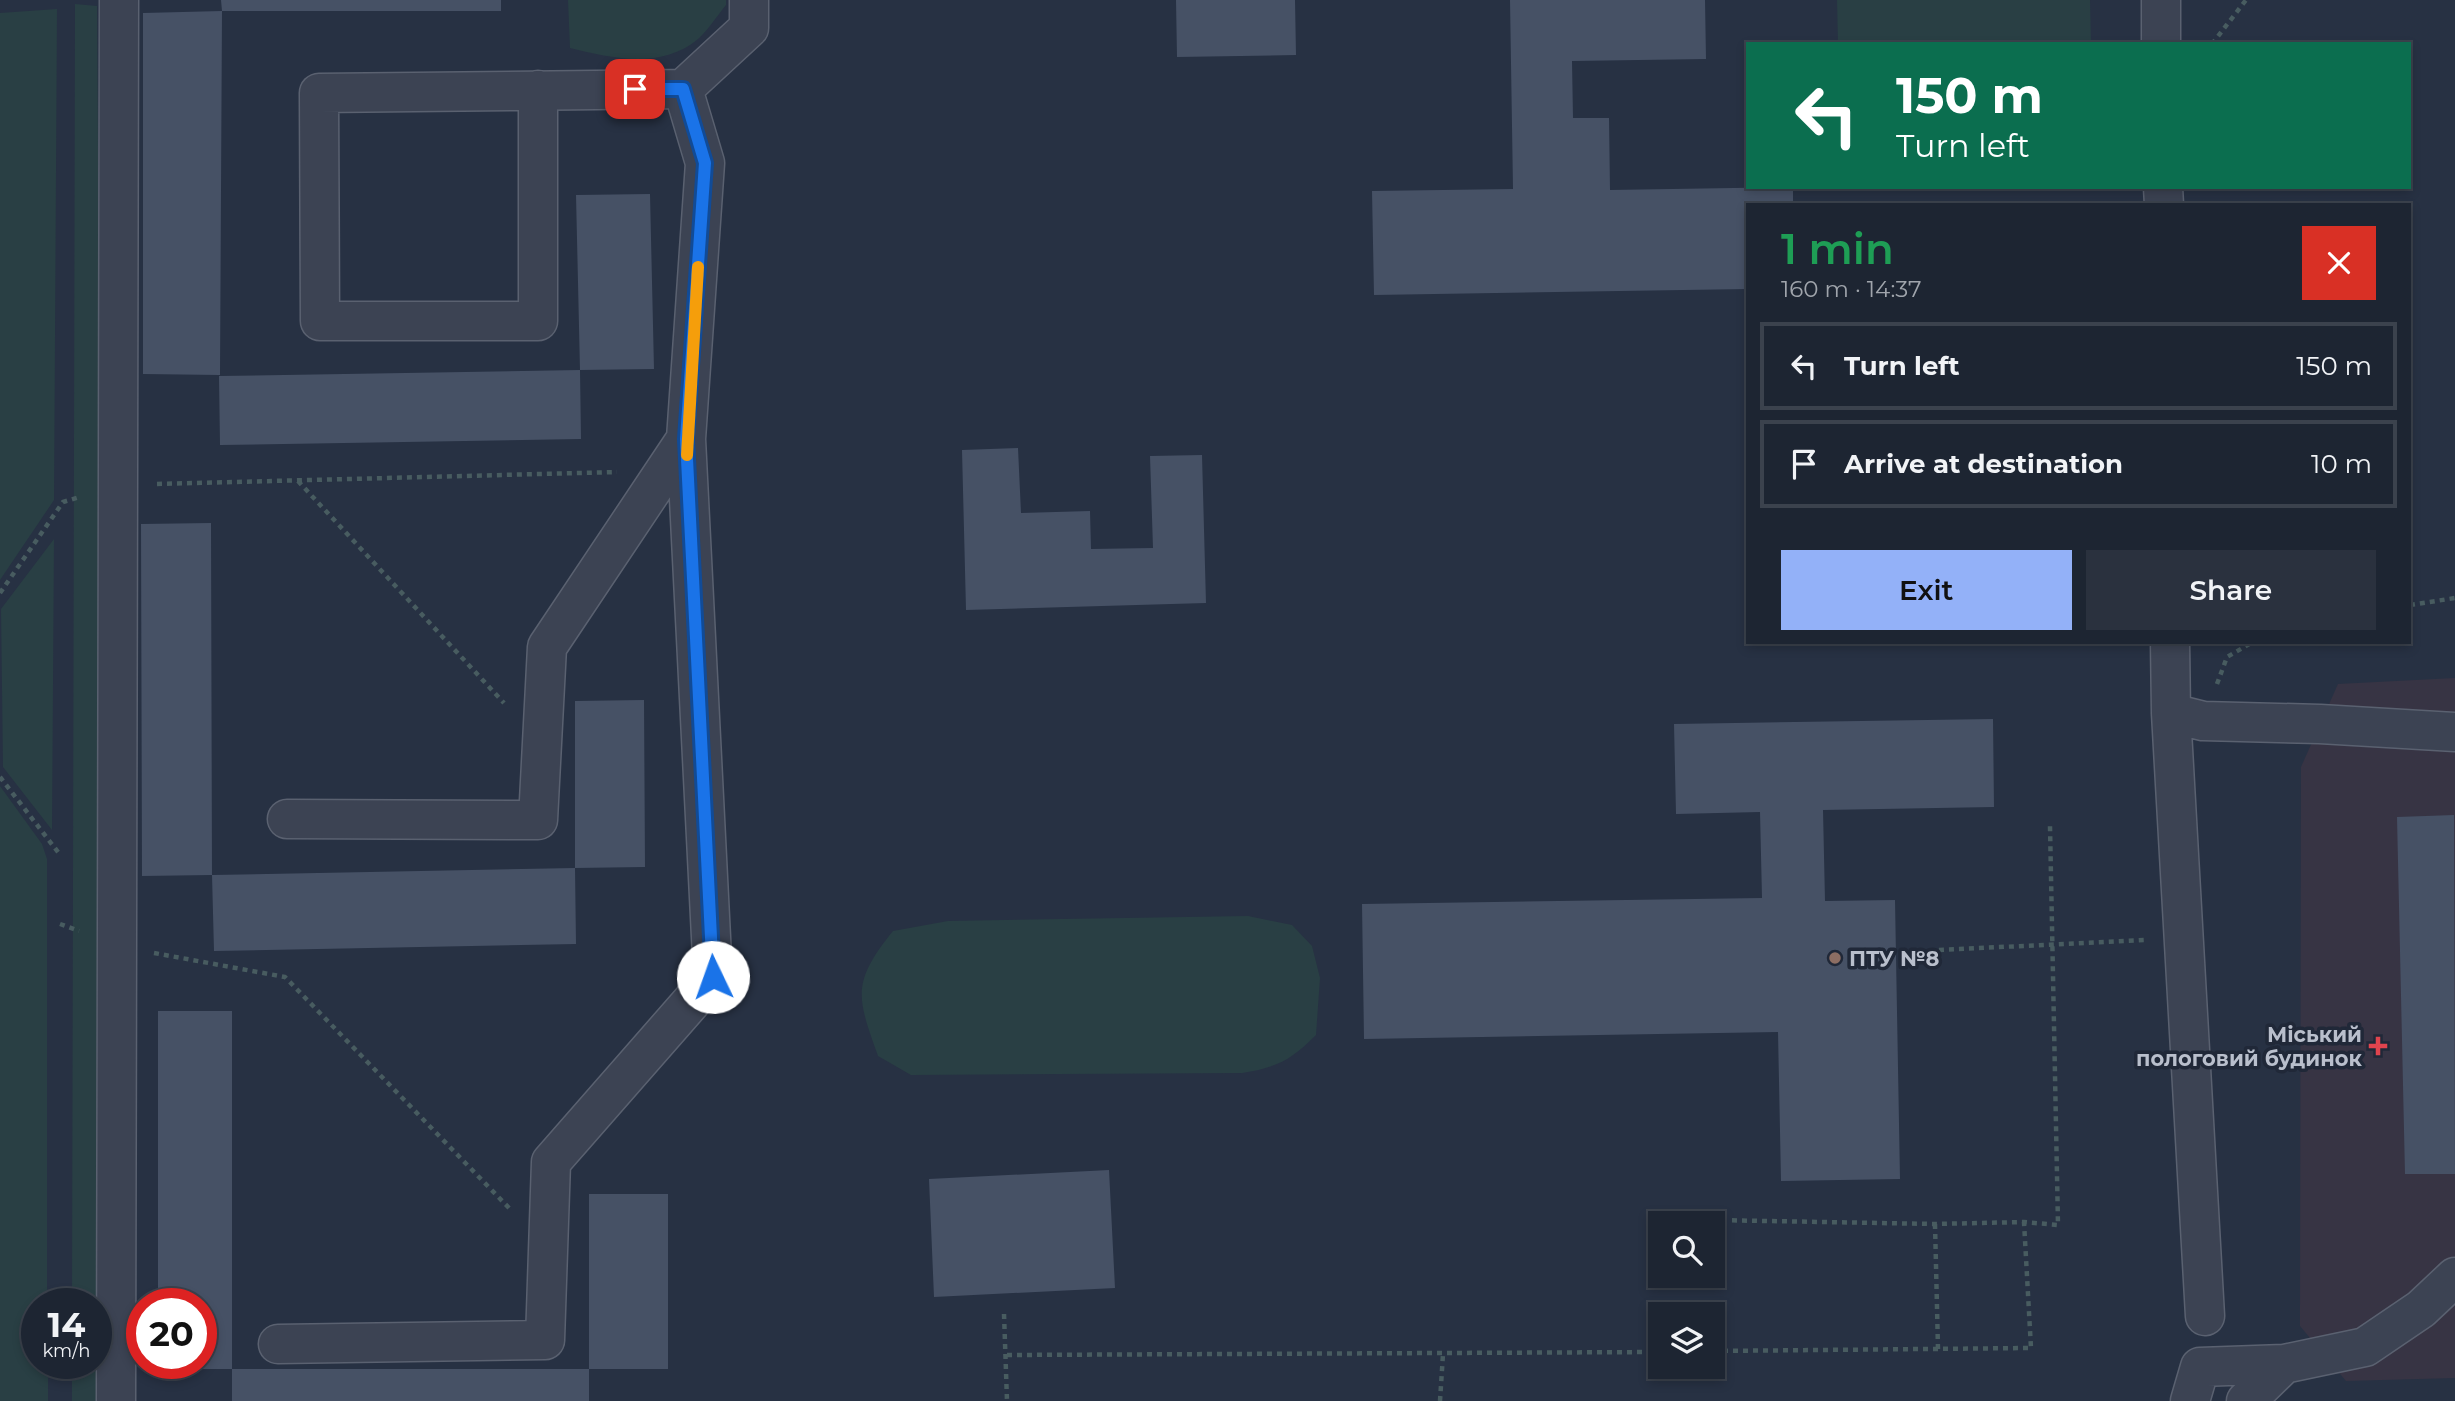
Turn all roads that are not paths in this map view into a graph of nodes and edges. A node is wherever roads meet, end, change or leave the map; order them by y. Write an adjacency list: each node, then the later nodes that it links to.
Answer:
1 (118, 0): 16 (lane)
2 (749, 0): 5 (lane)
3 (2161, 0): 4 (lane)
4 (2161, 42)
5 (683, 89): 6 (lane); 7 (lane)
6 (538, 90): 6 (lane)
7 (686, 439): 11 (lane); 14 (lane)
8 (2170, 644): 9 (lane)
9 (2187, 717): 10 (lane); 13 (lane)
10 (2455, 732)
11 (287, 819)
12 (2455, 1278): 15 (lane)
13 (2204, 1315)
14 (278, 1344)
15 (2284, 1364): 17 (lane); 18 (lane)
16 (116, 1401)
17 (2190, 1401)
18 (2246, 1401)

